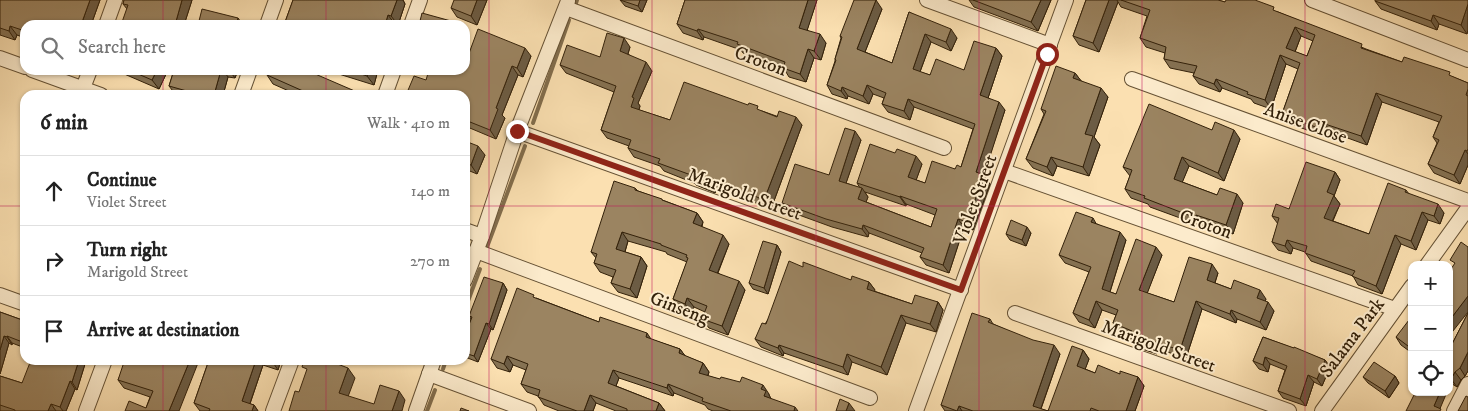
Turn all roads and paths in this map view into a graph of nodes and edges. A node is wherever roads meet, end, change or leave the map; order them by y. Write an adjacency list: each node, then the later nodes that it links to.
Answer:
1 (115, 0): 9 (street)
2 (276, 0): 10 (street)
3 (420, 0): 11 (street)
4 (927, 0): 12 (street)
5 (1066, 0): 12 (street, Violet Street)
6 (1312, 0): 7 (street)
7 (1326, 2): 14 (street)
8 (567, 4): 25 (street); 26 (street, Croton)
9 (108, 20)
10 (269, 20)
11 (413, 20)
12 (1050, 45): 27 (street, Violet Street)
13 (0, 58): 15 (street)
14 (1468, 60)
15 (20, 66)
16 (46, 75): 21 (street)
17 (88, 75): 21 (street)
18 (248, 75): 23 (street)
19 (392, 75): 24 (street)
20 (1132, 79): 28 (street, Anise Close)
21 (83, 88): 22 (street)
22 (88, 90)
23 (243, 90)
24 (387, 90)
25 (517, 131): 31 (street); 35 (street, Marigold Street)
26 (944, 148)
27 (1004, 171): 35 (street, Violet Street); 39 (street, Croton)
28 (1468, 201)
29 (1468, 208): 33 (street)
30 (470, 232): 31 (street)
31 (482, 236): 32 (street)
32 (476, 251): 34 (street); 46 (street, Ginseng)
33 (1430, 261)
34 (470, 267)
35 (961, 290): 51 (street, Violet Street)
36 (1408, 291): 39 (street, Salama Park)
37 (0, 295): 38 (street)
38 (20, 302)
39 (1395, 309): 53 (street, Salama Park)
40 (1015, 314): 52 (street, Marigold Street)
41 (103, 365): 47 (street)
42 (290, 365): 48 (street)
43 (432, 365): 44 (street)
44 (429, 374): 49 (street); 50 (street)
45 (1468, 384): 54 (street)
46 (870, 398)
47 (86, 411)
48 (273, 411)
49 (416, 411)
50 (529, 411)
51 (916, 411)
52 (1289, 411)
53 (1322, 411)
54 (1454, 411)

